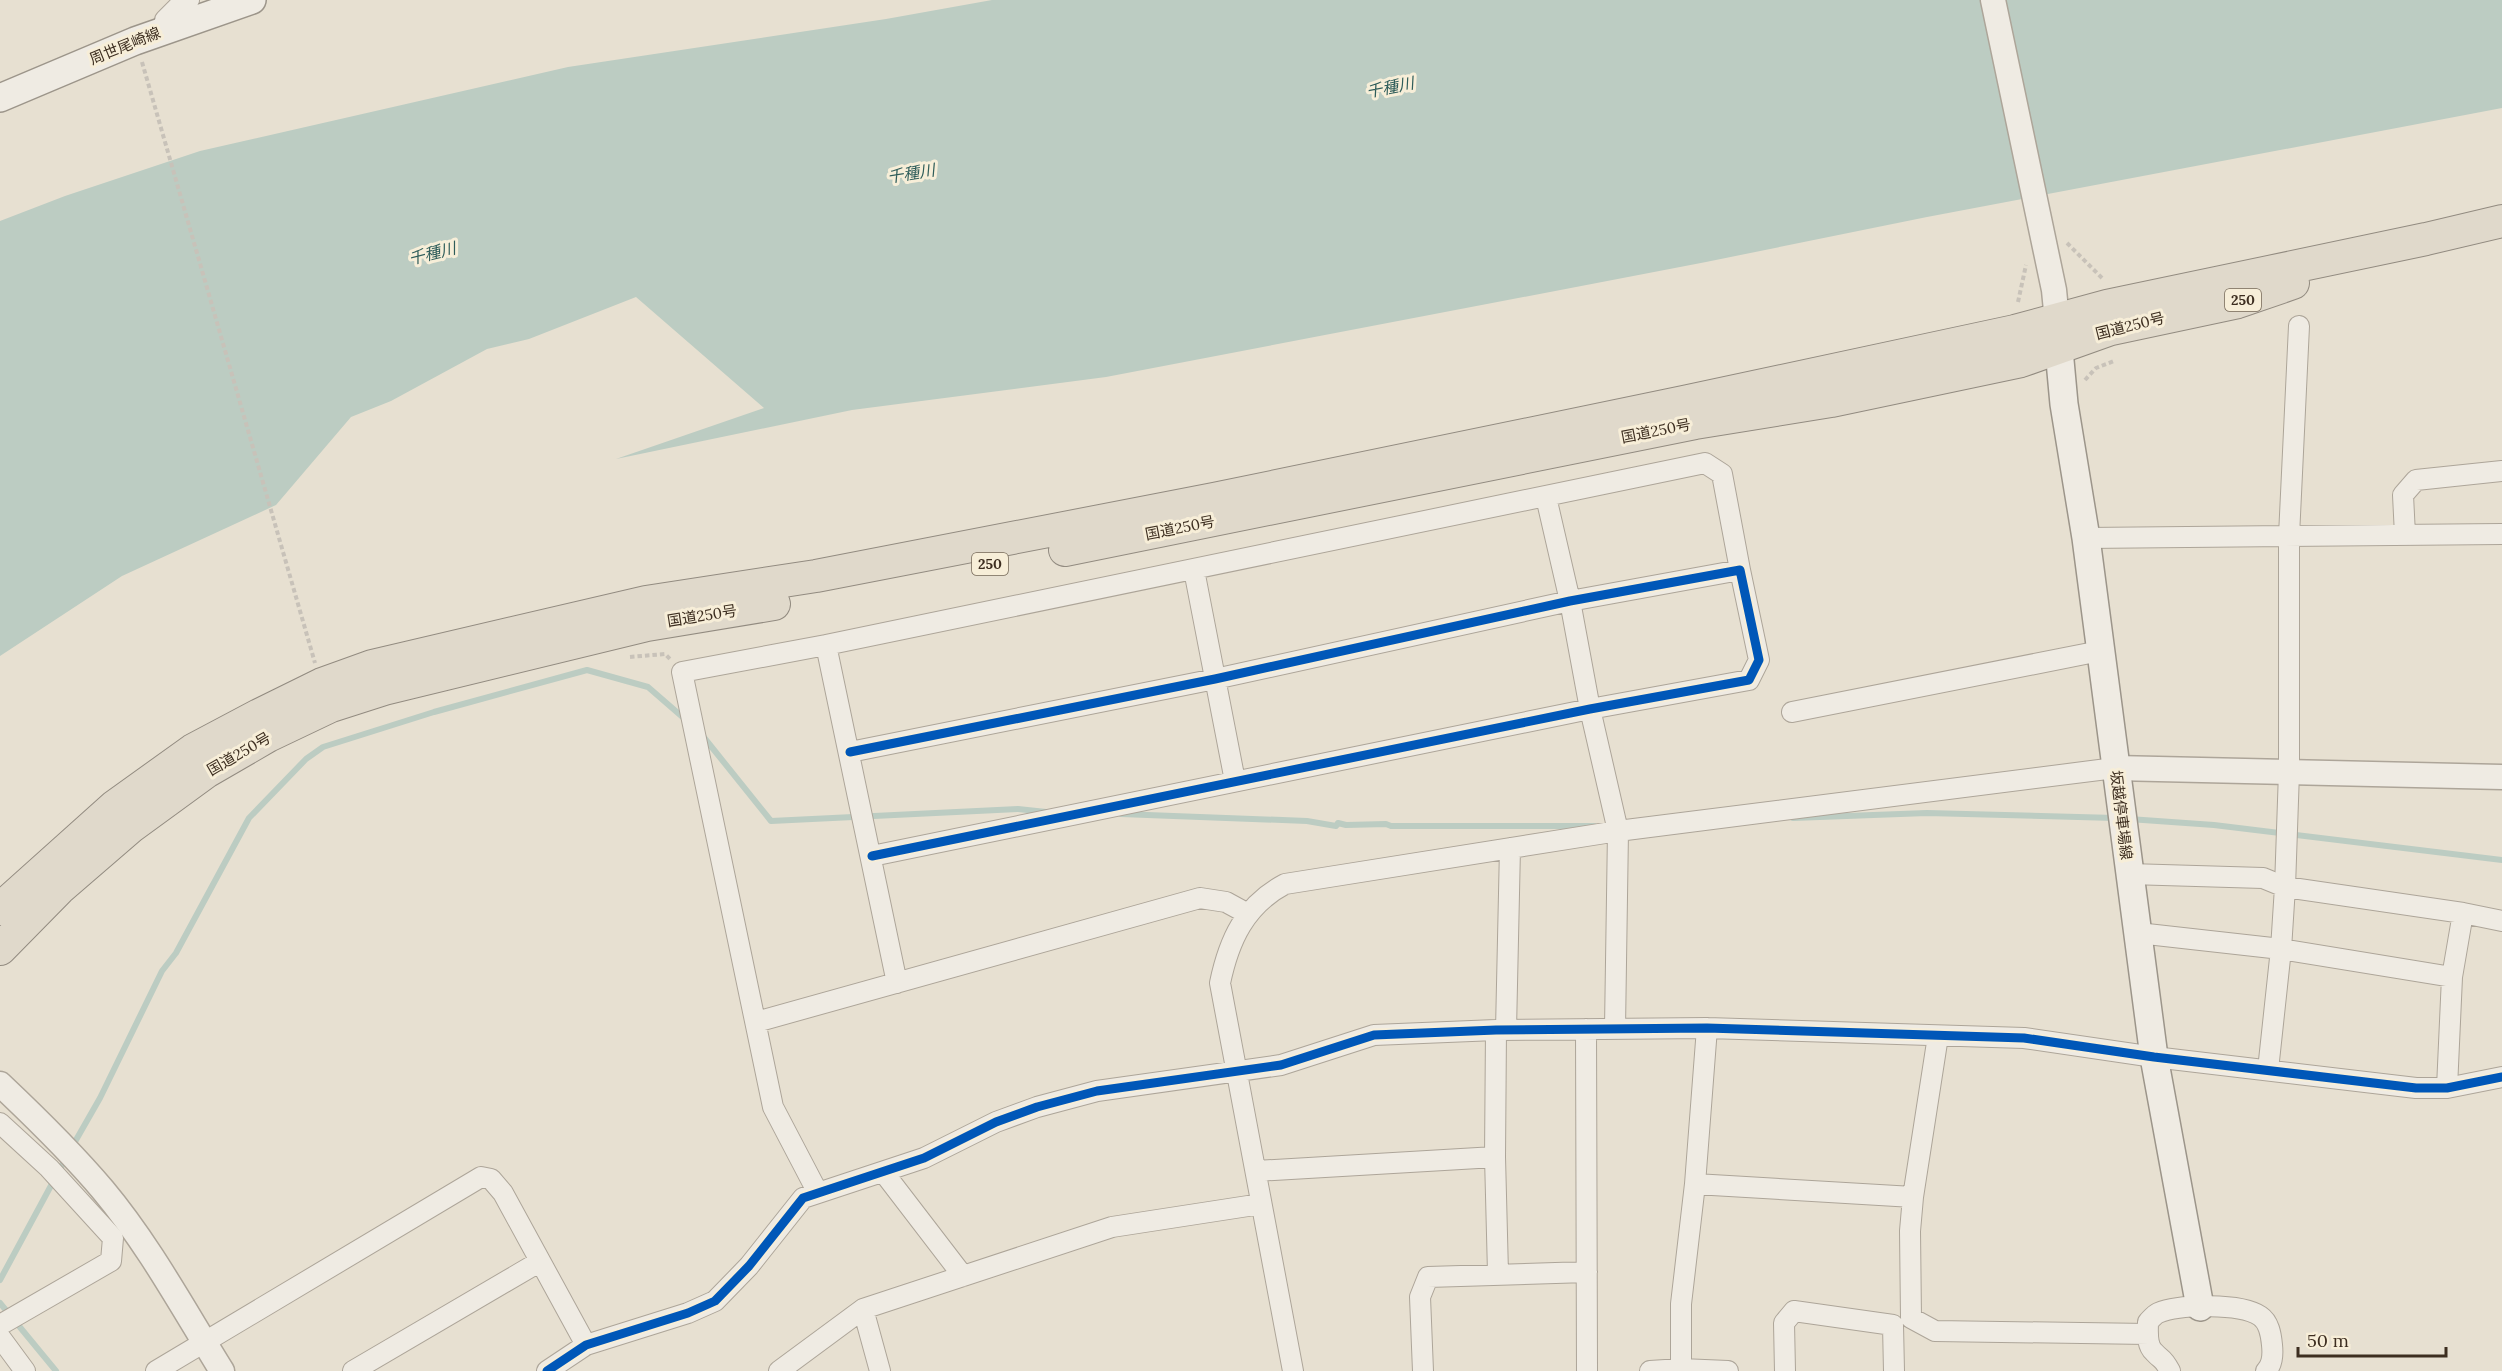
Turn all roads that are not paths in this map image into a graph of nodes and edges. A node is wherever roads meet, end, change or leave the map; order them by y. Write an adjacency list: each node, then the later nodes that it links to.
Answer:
1 (189, 0): 4 (street)
2 (252, 0): 4 (main road, 周世尾崎線)
3 (1992, 0): 8 (street)
4 (165, 30): 5 (main road, 周世尾崎線)
5 (0, 98)
6 (2502, 220): 8 (highway, 国道250号 / 250)
7 (2299, 326): 13 (street)
8 (2057, 335): 14 (main road, 坂越停車場線); 33 (highway, 国道250号 / 250); 38 (highway, 国道250号 / 250)
9 (2502, 471): 12 (street)
10 (1546, 497): 15 (street); 16 (street); 17 (street)
11 (2502, 534): 12 (street)
12 (2405, 535): 13 (street)
13 (2289, 536): 14 (street); 25 (street)
14 (2086, 538): 19 (main road, 坂越停車場線)
15 (1194, 570): 18 (street); 20 (street)
16 (1740, 570): 17 (street); 21 (street)
17 (1570, 601): 20 (street); 21 (street)
18 (826, 645): 23 (street); 42 (street)
19 (2100, 651): 22 (street); 24 (main road, 坂越停車場線)
20 (1215, 678): 23 (street); 27 (street)
21 (1590, 709): 27 (street); 28 (street)
22 (1792, 712)
23 (850, 752): 30 (street)
24 (2115, 768): 25 (street); 28 (street); 31 (main road, 坂越停車場線)
25 (2289, 772): 26 (street); 32 (street)
26 (2502, 777)
27 (1235, 781): 30 (street)
28 (1618, 831): 29 (street); 43 (street)
29 (1510, 848): 35 (street); 46 (street)
30 (872, 856): 41 (street)
31 (2129, 874): 32 (street); 37 (main road, 坂越停車場線)
32 (2285, 887): 34 (street); 39 (street)
33 (0, 909)
34 (2463, 913): 36 (street); 40 (street)
35 (1248, 914): 41 (street); 49 (street)
36 (2502, 921)
37 (2138, 933): 39 (street); 48 (main road, 坂越停車場線)
38 (0, 949)
39 (2282, 949): 40 (street); 50 (street)
40 (2452, 977): 53 (street)
41 (897, 983): 42 (street)
42 (756, 1022): 59 (street)
43 (1615, 1028): 44 (street); 45 (street)
44 (1707, 1028): 47 (street); 58 (street)
45 (1586, 1029): 46 (street); 63 (street)
46 (1501, 1030): 49 (street); 55 (street)
47 (1938, 1036): 48 (street); 60 (street)
48 (2154, 1057): 50 (street); 66 (main road, 坂越停車場線)
49 (1237, 1070): 56 (street); 57 (street)
50 (2268, 1070): 53 (street)
51 (2502, 1077): 53 (street)
52 (0, 1084): 72 (street)
53 (2447, 1088)
54 (0, 1124): 69 (street)
55 (1495, 1157): 56 (street); 64 (street)
56 (1256, 1171): 61 (street)
57 (884, 1173): 59 (street); 65 (street)
58 (1695, 1184): 60 (street); 74 (street)
59 (818, 1193): 73 (street)
60 (1913, 1197): 68 (street)
61 (1261, 1204): 65 (street); 82 (street)
62 (539, 1262): 72 (street); 73 (street); 78 (street)
63 (1587, 1272): 64 (street); 84 (street)
64 (1497, 1273): 83 (street)
65 (963, 1276): 67 (street)
66 (2200, 1307): 70 (street); 90 (street)
67 (863, 1309): 80 (street); 81 (street)
68 (1902, 1321): 70 (street); 87 (street); 88 (street)
69 (0, 1325)
70 (2148, 1334): 89 (street)
71 (0, 1336): 75 (street)
72 (205, 1343): 76 (street); 77 (street)
73 (586, 1345): 79 (street)
74 (1682, 1369): 85 (street); 86 (street)
75 (25, 1371)
76 (156, 1371)
77 (222, 1371)
78 (353, 1371)
79 (547, 1371)
80 (778, 1371)
81 (880, 1371)
82 (1293, 1371)
83 (1423, 1371)
84 (1587, 1371)
85 (1650, 1371)
86 (1728, 1371)
87 (1785, 1371)
88 (1894, 1371)
89 (2170, 1371)
90 (2266, 1371)

